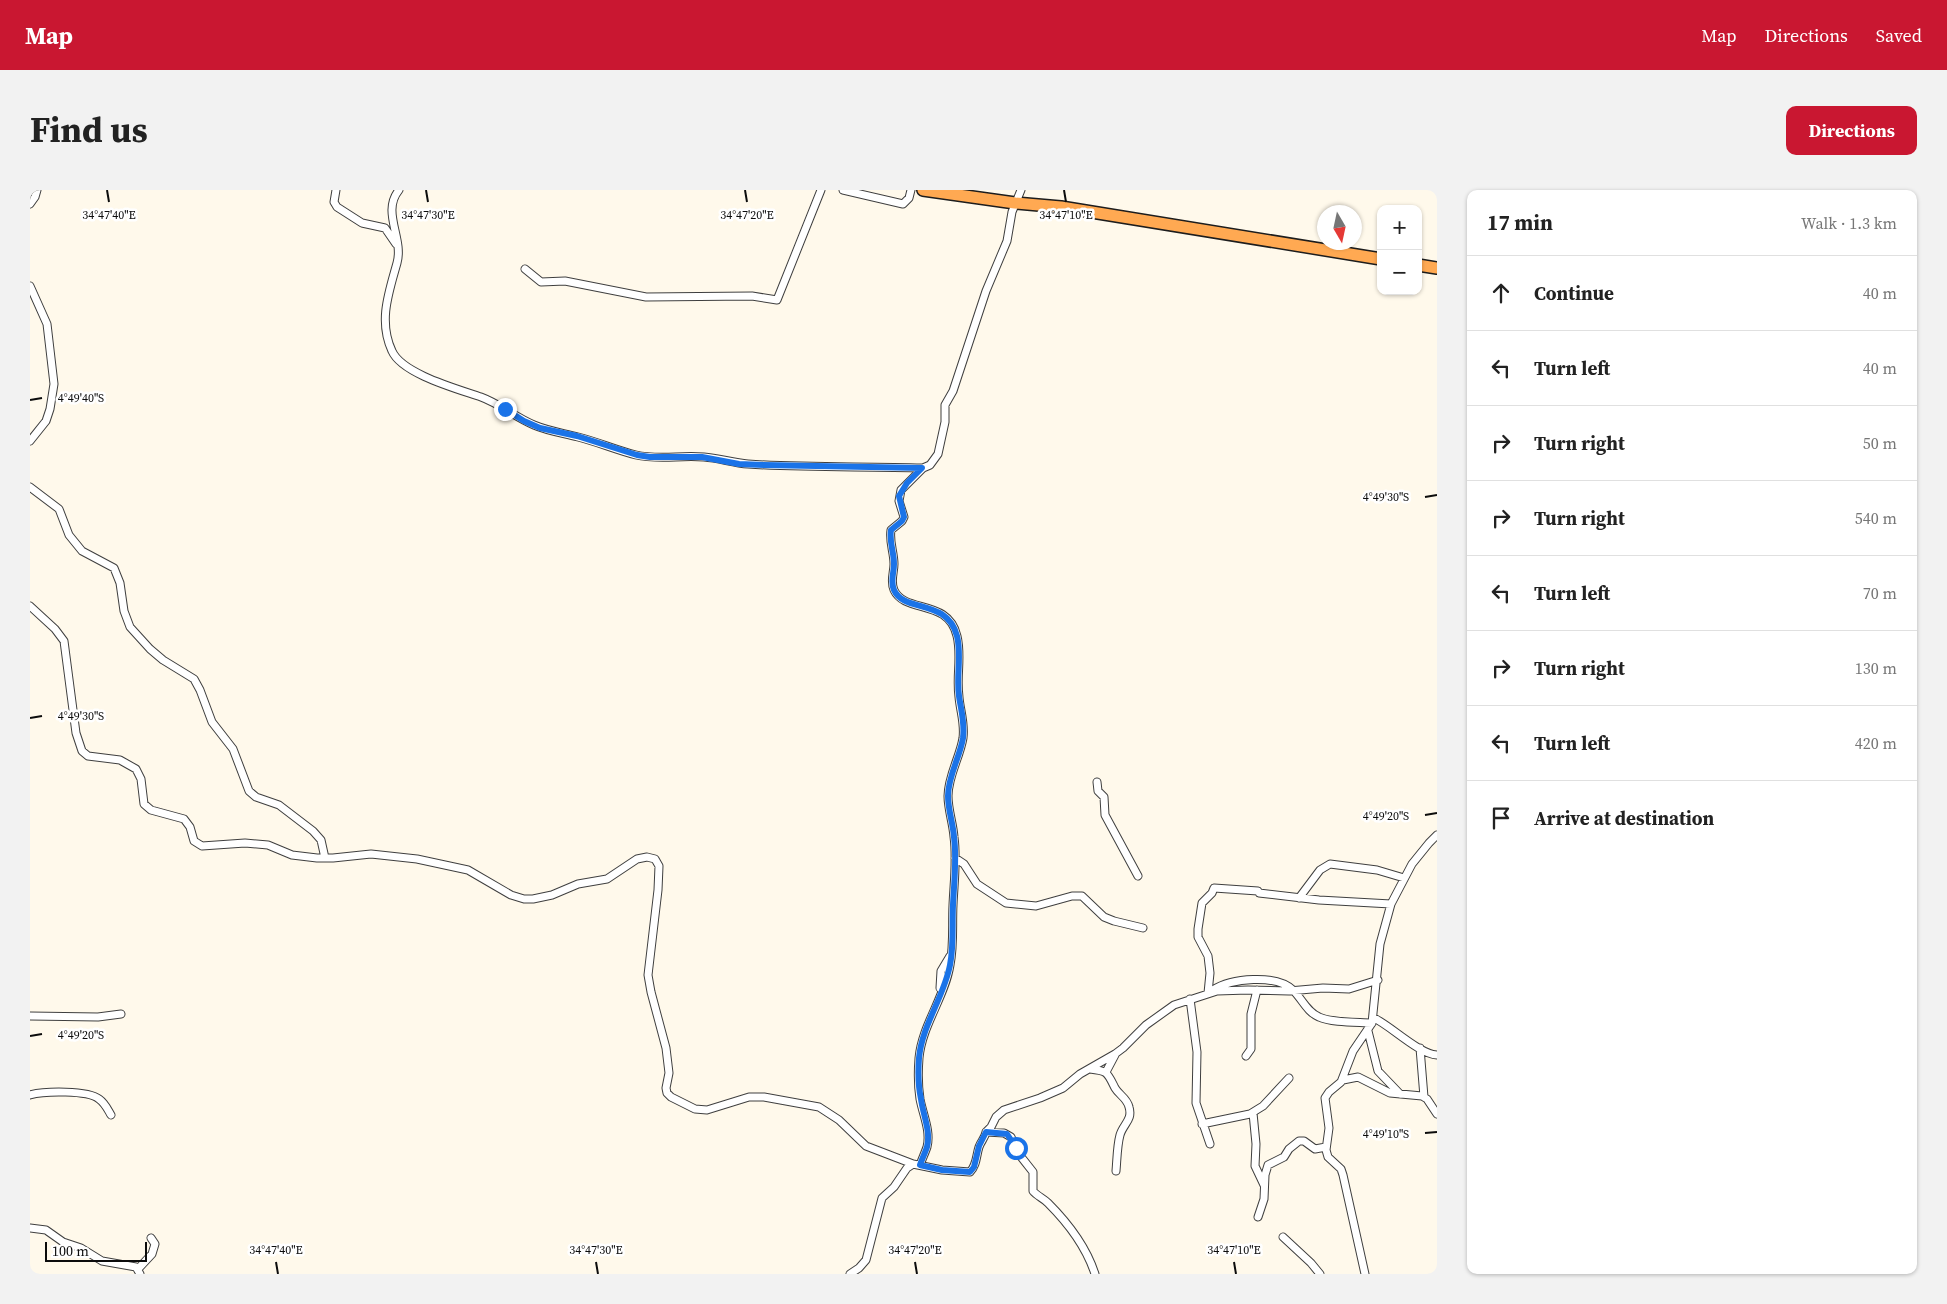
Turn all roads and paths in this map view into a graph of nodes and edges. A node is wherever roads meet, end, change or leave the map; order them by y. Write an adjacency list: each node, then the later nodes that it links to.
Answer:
1 (37, 190): 10 (street)
2 (336, 190): 11 (street)
3 (399, 190): 11 (street)
4 (821, 190): 15 (street)
5 (843, 190): 6 (street)
6 (911, 190)
7 (923, 190): 9 (highway)
8 (1021, 190): 9 (street)
9 (1015, 203): 12 (highway); 18 (street)
10 (30, 204)
11 (397, 245): 18 (street)
12 (1377, 258)
13 (1422, 266): 14 (highway)
14 (1437, 268)
15 (526, 269)
16 (30, 288): 17 (street)
17 (30, 441)
18 (922, 468): 24 (street)
19 (30, 487): 23 (street)
20 (30, 606): 23 (street)
21 (1097, 782): 25 (street)
22 (1437, 835): 26 (street)
23 (325, 858): 57 (street)
24 (955, 858): 29 (street); 57 (street)
25 (1138, 876)
26 (1404, 878): 27 (street); 28 (street)
27 (1299, 898): 28 (street); 33 (street)
28 (1391, 904): 30 (street)
29 (1143, 928)
30 (1378, 980): 32 (street); 37 (street)
31 (1257, 990): 32 (street); 33 (street); 42 (street)
32 (1294, 991): 33 (street); 37 (street)
33 (1208, 993): 34 (street)
34 (1190, 999): 40 (street); 53 (street)
35 (121, 1014): 36 (street)
36 (30, 1016)
37 (1373, 1020): 38 (street); 39 (street)
38 (1368, 1031): 46 (street); 47 (street)
39 (1420, 1048): 41 (street); 49 (street)
40 (1115, 1054): 43 (street); 44 (street)
41 (1437, 1055)
42 (1246, 1056)
43 (1090, 1069): 44 (street); 54 (street)
44 (1106, 1072): 58 (street)
45 (1289, 1078): 50 (street)
46 (1343, 1080): 47 (street); 56 (street)
47 (1400, 1094): 49 (street)
48 (30, 1095): 52 (street)
49 (1424, 1097): 51 (street)
50 (1253, 1112): 53 (street); 59 (street)
51 (1437, 1114)
52 (111, 1115)
53 (1202, 1124): 55 (street)
54 (986, 1132): 57 (street); 67 (street)
55 (1210, 1144)
56 (1326, 1147): 59 (street); 65 (street)
57 (916, 1165): 66 (street)
58 (1116, 1171)
59 (1264, 1185): 60 (street)
60 (1258, 1217)
61 (30, 1228): 64 (street)
62 (1284, 1237): 68 (street)
63 (151, 1238): 64 (street)
64 (139, 1272)
65 (1363, 1272)
66 (850, 1274)
67 (1096, 1274)
68 (1320, 1274)

